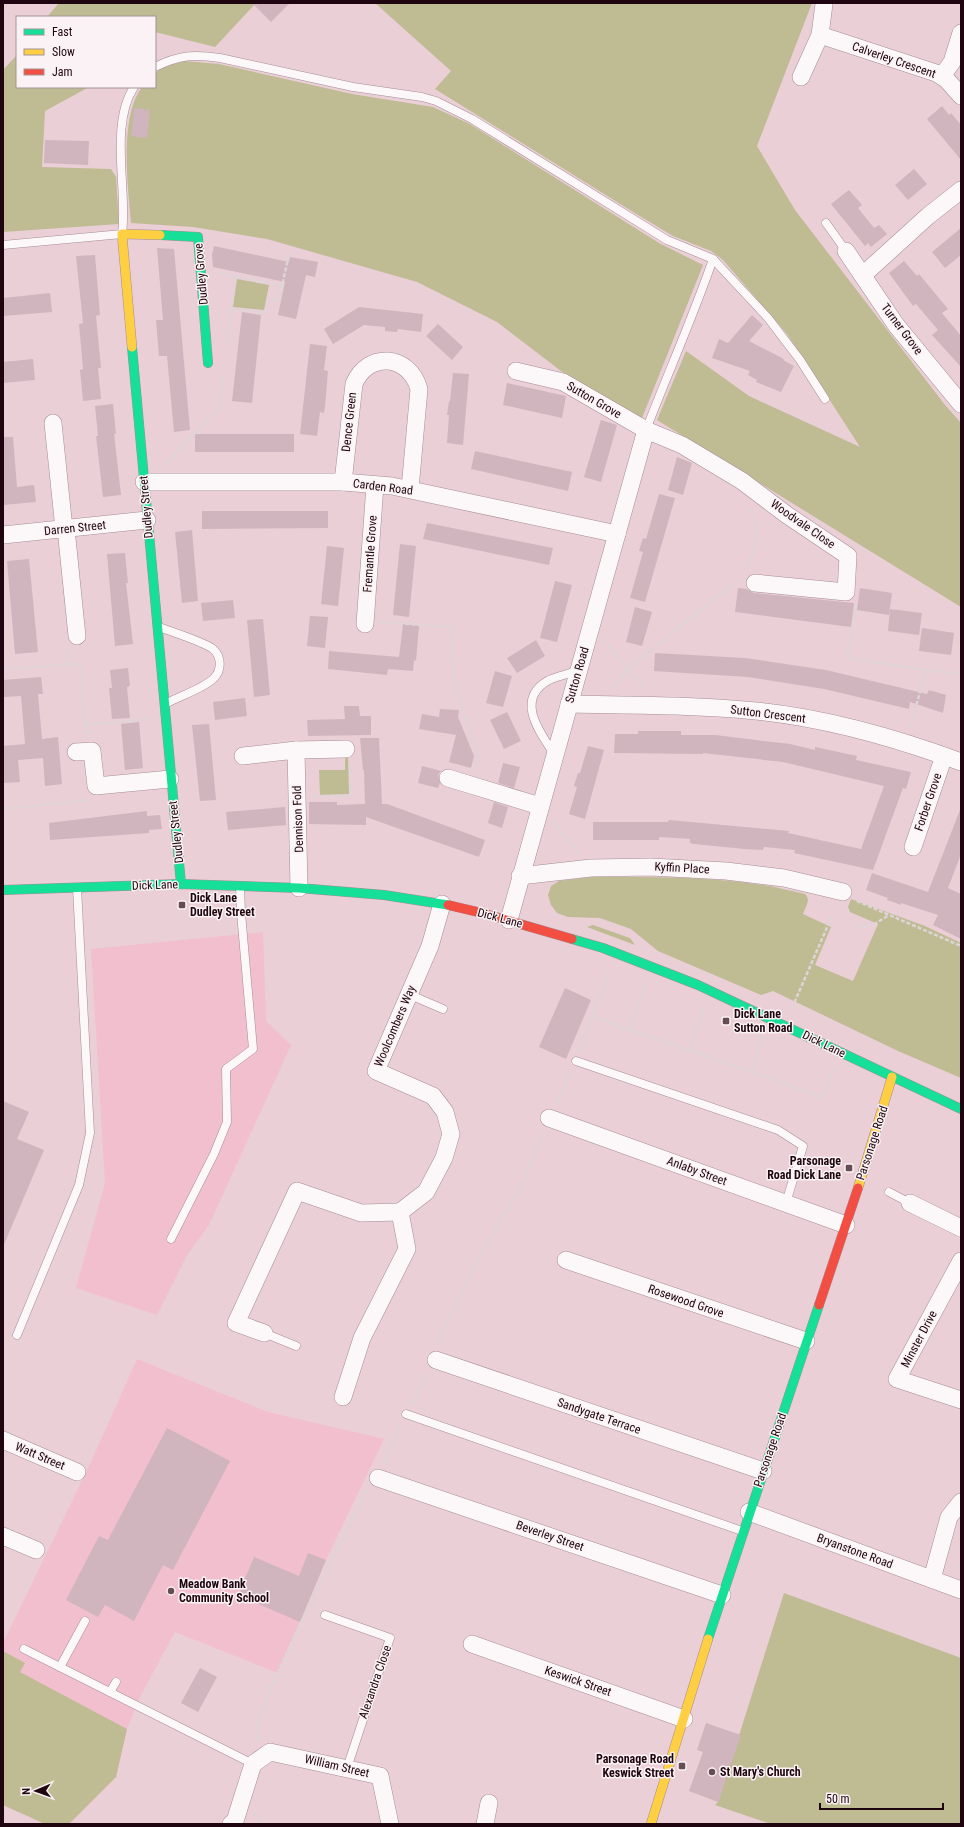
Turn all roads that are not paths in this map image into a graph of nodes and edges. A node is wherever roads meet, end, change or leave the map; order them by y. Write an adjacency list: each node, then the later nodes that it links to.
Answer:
1 (824, 4): 3 (street)
2 (961, 33): 5 (street)
3 (820, 35): 5 (street, Calverley Crescent); 6 (street)
4 (156, 67): 14 (lane)
5 (942, 76): 8 (street, Calverley Crescent)
6 (801, 77)
7 (134, 88): 11 (lane)
8 (961, 96)
9 (961, 190): 15 (street)
10 (826, 223): 13 (lane)
11 (122, 234): 12 (lane); 16 (street, Dudley Grove); 22 (street, Dudley Street)
12 (3, 245)
13 (846, 251): 15 (street, Turner Grove)
14 (713, 259): 18 (lane); 21 (lane)
15 (863, 275): 19 (street, Turner Grove)
16 (208, 363)
17 (516, 371): 21 (street, Sutton Grove)
18 (825, 399)
19 (961, 404)
20 (53, 423): 27 (street)
21 (646, 430): 28 (street, Sutton Road); 30 (street, Woodvale Close)
22 (144, 482): 23 (street, Carden Road); 26 (street, Dudley Street)
23 (343, 482): 24 (street, Carden Road); 25 (street, Dence Green)
24 (375, 485): 25 (street, Carden Road); 31 (street, Fremantle Grove)
25 (410, 490): 28 (street, Carden Road)
26 (148, 520): 27 (street, Darren Street); 32 (street, Dudley Street)
27 (65, 529): 29 (street, Darren Street); 33 (street)
28 (617, 534): 34 (street, Sutton Road)
29 (3, 535)
30 (747, 578)
31 (365, 622)
32 (157, 626): 35 (street, Dudley Street); 35 (lane)
33 (77, 636)
34 (579, 670): 36 (street, Sutton Road); 40 (lane)
35 (164, 704): 45 (street, Dudley Street)
36 (569, 704): 40 (street, Sutton Road); 42 (street, Sutton Crescent)
37 (346, 749): 38 (street)
38 (296, 750): 41 (street); 52 (street, Dennison Fold)
39 (84, 752): 45 (street)
40 (555, 754): 46 (street, Sutton Road)
41 (242, 756)
42 (944, 756): 43 (street, Sutton Crescent); 47 (street, Forber Grove)
43 (961, 762)
44 (448, 778): 46 (street)
45 (170, 779): 49 (street, Dudley Street)
46 (540, 806): 48 (street, Sutton Road)
47 (913, 847)
48 (520, 876): 54 (street, Kyffin Place); 56 (street, Sutton Road)
49 (181, 884): 50 (street, Dick Lane); 51 (street, Dick Lane)
50 (240, 885): 52 (street, Dick Lane); 69 (lane)
51 (77, 887): 53 (street, Dick Lane); 73 (lane)
52 (299, 888): 55 (street, Dick Lane)
53 (3, 890)
54 (843, 892)
55 (442, 904): 56 (street, Dick Lane); 57 (street, Woolcombers Way)
56 (509, 920): 60 (street, Dick Lane)
57 (408, 994): 58 (lane); 66 (street, Woolcombers Way)
58 (443, 1009)
59 (576, 1061): 64 (lane)
60 (892, 1077): 61 (street, Dick Lane); 67 (street, Parsonage Road)
61 (961, 1109)
62 (549, 1118): 64 (street, Anlaby Street)
63 (889, 1192): 65 (lane)
64 (786, 1203): 67 (street, Anlaby Street)
65 (910, 1203): 68 (street)
66 (400, 1212): 72 (street); 77 (street)
67 (846, 1224): 74 (street, Parsonage Road)
68 (961, 1228)
69 (171, 1239)
70 (566, 1260): 74 (street, Rosewood Grove)
71 (961, 1261): 78 (street, Minster Drive)
72 (264, 1333): 75 (lane)
73 (17, 1335)
74 (806, 1341): 82 (street, Parsonage Road)
75 (296, 1346)
76 (436, 1360): 82 (street, Sandygate Terrace)
77 (343, 1397)
78 (961, 1400)
79 (406, 1414): 86 (lane)
80 (3, 1440): 81 (street, Watt Street)
81 (77, 1472)
82 (763, 1472): 85 (street, Parsonage Road)
83 (378, 1478): 91 (street, Beverley Street)
84 (961, 1502): 89 (street)
85 (749, 1512): 86 (street, Parsonage Road); 89 (street, Bryanstone Road)
86 (743, 1531): 91 (street, Parsonage Road)
87 (3, 1536): 88 (street)
88 (36, 1550)
89 (932, 1579): 90 (street, Bryanstone Road)
90 (961, 1590)
91 (722, 1595): 99 (street, Parsonage Road)
92 (325, 1615): 101 (lane, Alexandra Close)
93 (85, 1621): 96 (lane)
94 (472, 1644): 99 (street, Keswick Street)
95 (24, 1649): 96 (lane)
96 (60, 1668): 98 (lane)
97 (116, 1682): 98 (lane)
98 (110, 1692): 100 (lane)
99 (684, 1719): 106 (street, Parsonage Road)
100 (253, 1764): 101 (street, William Street); 103 (street)
101 (347, 1768): 104 (street, William Street)
102 (489, 1803): 105 (street)
103 (231, 1824)
104 (390, 1824)
105 (484, 1824)
106 (651, 1824)

